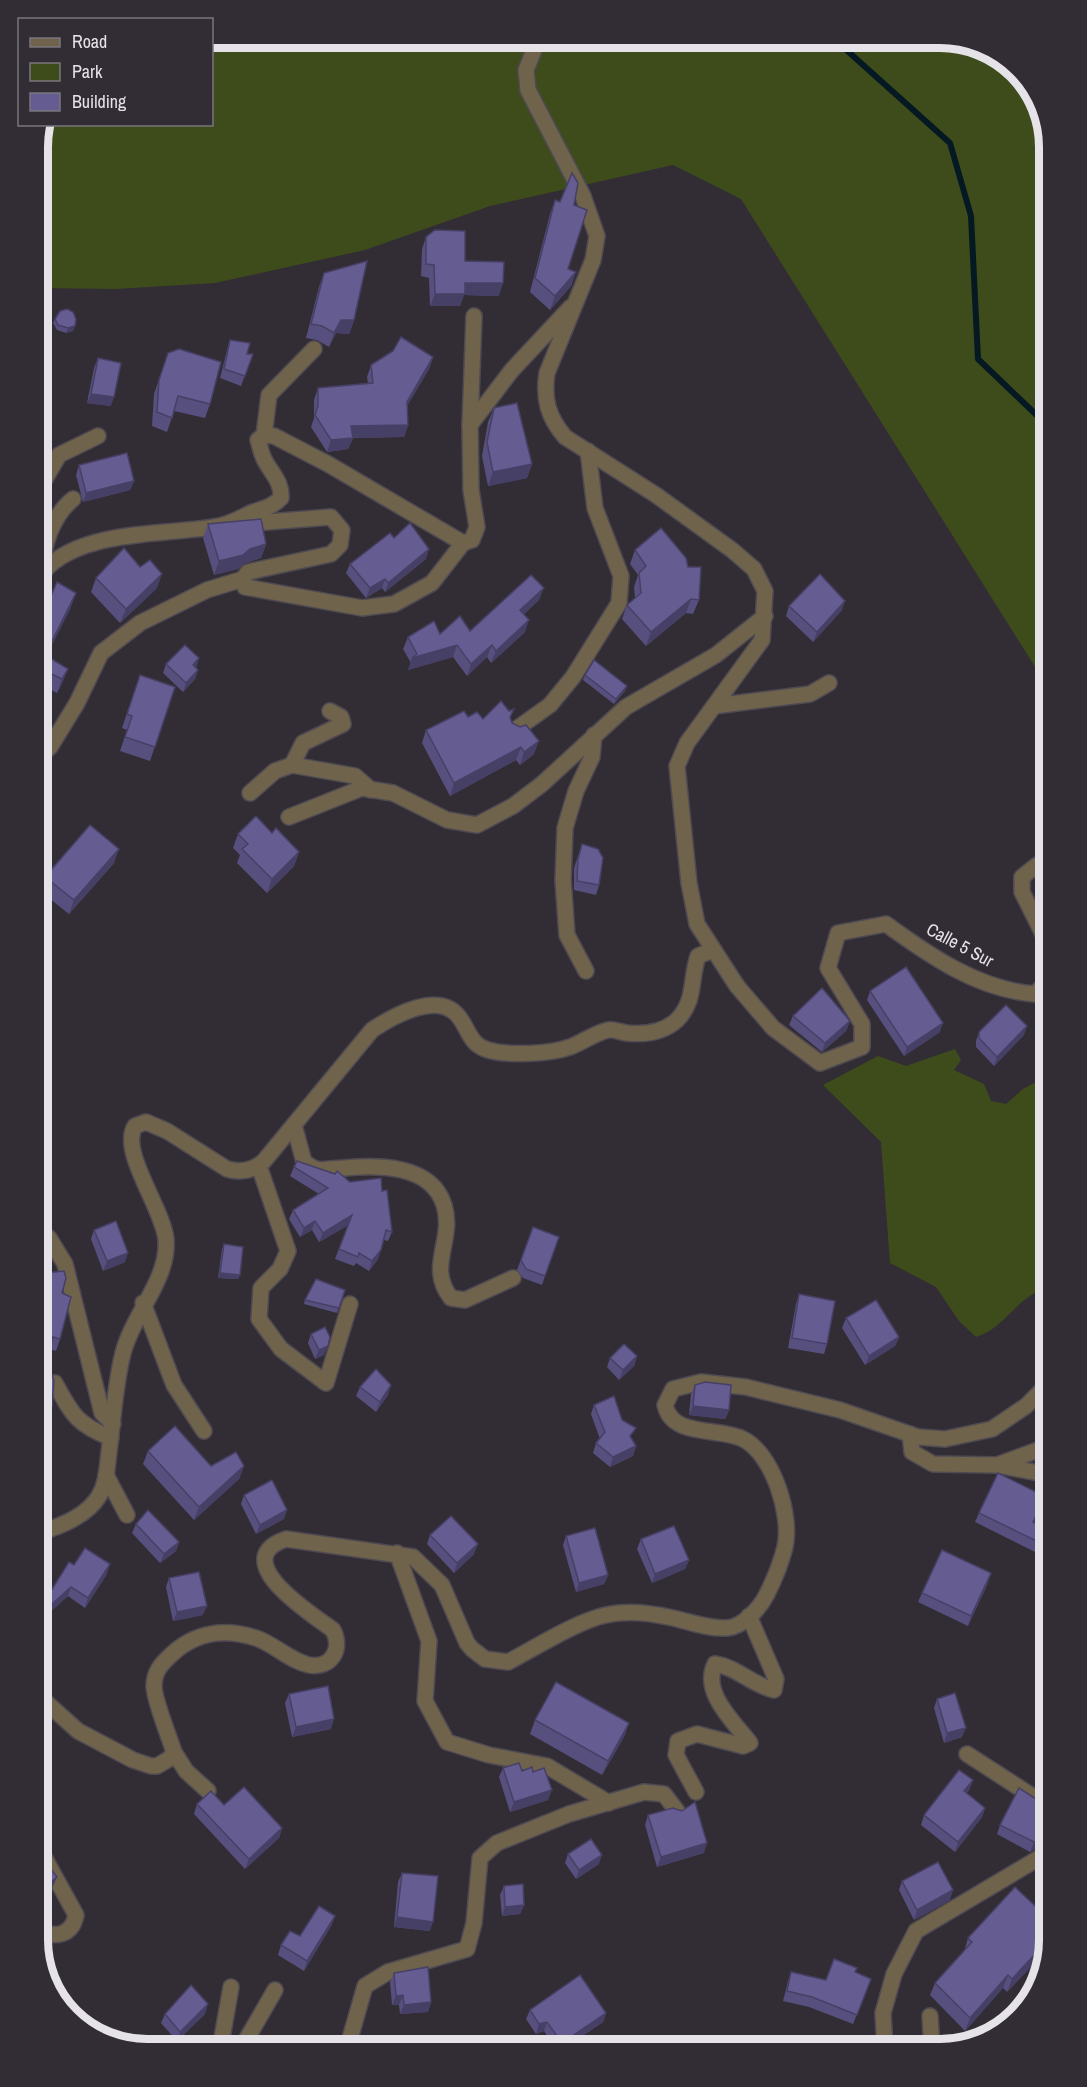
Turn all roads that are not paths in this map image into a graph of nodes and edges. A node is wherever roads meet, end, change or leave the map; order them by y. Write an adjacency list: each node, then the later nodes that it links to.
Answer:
1 (534, 48): 2 (street)
2 (576, 303): 5 (street); 8 (street)
3 (474, 316): 5 (street)
4 (314, 349): 6 (street)
5 (470, 425): 13 (street)
6 (264, 435): 11 (street); 13 (street)
7 (98, 436): 9 (street)
8 (588, 451): 16 (street); 20 (street)
9 (48, 474)
10 (73, 499): 12 (street)
11 (221, 526): 14 (street); 15 (street)
12 (48, 536)
13 (463, 543): 15 (street)
14 (48, 567)
15 (243, 579): 22 (street)
16 (765, 616): 18 (street); 21 (street)
17 (829, 683): 18 (street)
18 (714, 706): 29 (street)
19 (330, 711): 23 (street)
20 (515, 730)
21 (594, 735): 24 (street); 30 (street)
22 (48, 749)
23 (292, 765): 24 (street); 25 (street)
24 (371, 790): 26 (street)
25 (250, 793)
26 (289, 817)
27 (1039, 865): 28 (street)
28 (1039, 925)
29 (713, 950): 31 (street, Calle 5 Sur); 32 (street)
30 (586, 971)
31 (1039, 990)
32 (294, 1125): 33 (street); 35 (street)
33 (259, 1166): 36 (street); 37 (street)
34 (48, 1237): 40 (street)
35 (513, 1278)
36 (143, 1303): 40 (street); 41 (street)
37 (350, 1304)
38 (55, 1383): 40 (street)
39 (1039, 1394): 42 (street)
40 (112, 1431): 46 (street)
41 (204, 1431)
42 (910, 1434): 44 (street); 50 (street)
43 (1039, 1450): 44 (street)
44 (997, 1465): 45 (street)
45 (1039, 1473)
46 (106, 1475): 47 (street); 48 (street)
47 (127, 1515)
48 (48, 1529)
49 (397, 1553): 50 (street); 52 (street); 57 (street)
50 (749, 1616): 55 (street)
51 (48, 1704): 52 (street)
52 (174, 1752): 54 (street)
53 (967, 1754): 56 (street)
54 (208, 1791)
55 (696, 1792)
56 (1039, 1800)
57 (609, 1803): 58 (street); 67 (street)
58 (677, 1811)
59 (1039, 1858): 68 (street)
60 (48, 1864): 61 (street)
61 (48, 1934)
62 (231, 1987): 65 (street)
63 (275, 1990): 66 (street)
64 (930, 2016): 69 (street)
65 (222, 2039)
66 (247, 2039)
67 (350, 2039)
68 (884, 2039)
69 (931, 2039)

